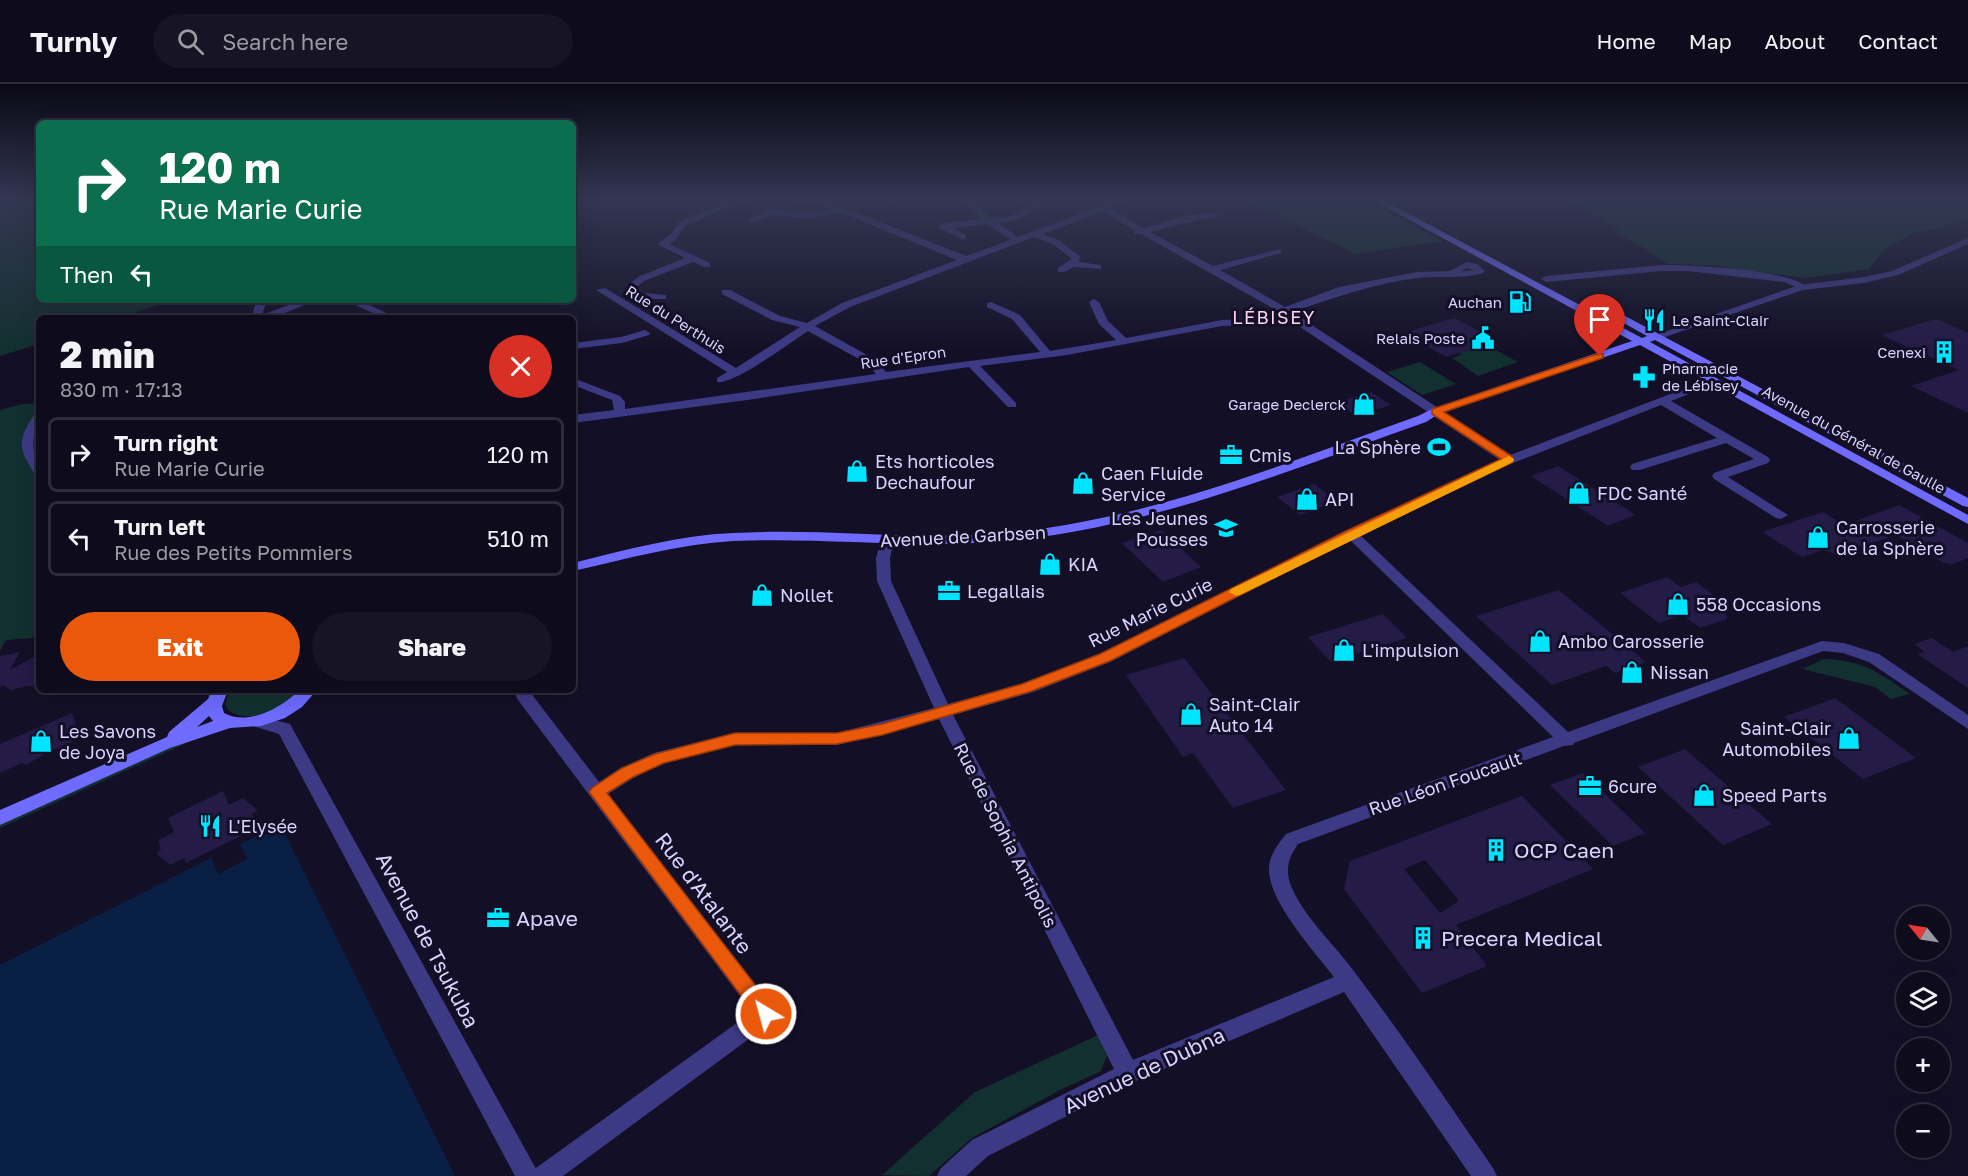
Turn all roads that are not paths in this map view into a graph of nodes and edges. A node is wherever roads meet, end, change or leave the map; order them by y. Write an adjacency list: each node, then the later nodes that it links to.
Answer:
1 (674, 250): 10 (street)
2 (942, 250): 11 (street)
3 (989, 250): 11 (street, Rue du Perthuis)
4 (1069, 250): 12 (street)
5 (1174, 250): 15 (street)
6 (1474, 250): 34 (main road, Avenue du Général de Gaulle)
7 (1495, 250): 18 (main road, Avenue du Général de Gaulle)
8 (1948, 250): 19 (street)
9 (1278, 251): 15 (street)
10 (692, 259): 13 (street); 22 (street)
11 (964, 259): 30 (street, Rue du Perthuis)
12 (1073, 264): 14 (street); 16 (street)
13 (707, 265)
14 (1098, 267)
15 (1213, 269): 27 (street)
16 (1061, 270)
17 (1454, 272): 27 (street, Rue d'Epron)
18 (1546, 279): 19 (street); 32 (main road, Avenue du Général de Gaulle)
19 (1802, 287): 32 (street)
20 (601, 290): 38 (street, Rue du Perthuis)
21 (726, 292): 30 (street)
22 (662, 297)
23 (1094, 302): 33 (street)
24 (303, 303): 28 (street)
25 (356, 303): 29 (street)
26 (991, 304): 36 (street)
27 (1279, 309): 33 (street, Rue d'Epron); 45 (street)
28 (272, 315)
29 (386, 315)
30 (807, 326): 38 (street, Rue du Perthuis); 39 (street)
31 (645, 333): 35 (street)
32 (1655, 337): 34 (main road, Avenue de Garbsen); 53 (main road, Avenue du Général de Gaulle)
33 (1125, 342): 36 (street, Rue d'Epron)
34 (1641, 342): 45 (main road, Avenue de Garbsen); 55 (main road, Avenue du Général de Gaulle)
35 (576, 346)
36 (1047, 354): 37 (street, Rue d'Epron)
37 (970, 363): 39 (street, Rue d'Epron); 44 (street)
38 (736, 373): 40 (street, Rue du Perthuis)
39 (883, 375): 46 (street, Rue d'Epron)
40 (721, 380)
41 (576, 384): 46 (street)
42 (1698, 387): 43 (street, Rue Marie Curie)
43 (1662, 401): 49 (street); 50 (street, Rue Marie Curie)
44 (1012, 405)
45 (1436, 411): 50 (street); 57 (main road, Avenue de Garbsen)
46 (620, 413): 47 (street, Rue d'Epron)
47 (576, 419)
48 (36, 421): 51 (street)
49 (1727, 439): 52 (street); 54 (street)
50 (1509, 460): 56 (street, Rue Marie Curie)
51 (36, 466)
52 (1636, 467)
53 (1968, 504)
54 (1781, 514)
55 (1968, 520)
56 (1351, 534): 63 (street, Rue Marie Curie); 68 (street)
57 (886, 540): 58 (main road, Avenue de Garbsen); 63 (street, Rue de Sophia Antipolis)
58 (576, 566)
59 (306, 693): 62 (main road)
60 (524, 696): 70 (street, Rue d'Atalante)
61 (217, 697): 64 (main road); 69 (main road)
62 (296, 704): 65 (main road); 67 (street)
63 (944, 713): 70 (street, Rue Marie Curie); 73 (street, Rue de Sophia Antipolis)
64 (230, 722): 65 (main road); 69 (main road)
65 (259, 722): 67 (street)
66 (1968, 723): 68 (street, Rue Léon Foucault)
67 (284, 728): 74 (street, Avenue de Tsukuba)
68 (1567, 741): 72 (street, Rue Léon Foucault)
69 (164, 744): 71 (main road)
70 (597, 792): 75 (street, Rue d'Atalante)
71 (0, 818)
72 (1349, 980): 73 (street, Avenue de Dubna); 77 (street, Rue Léon Foucault)
73 (1128, 1073): 76 (street, Avenue de Dubna)
74 (528, 1176)
75 (544, 1176)
76 (949, 1176)
77 (1485, 1176)

